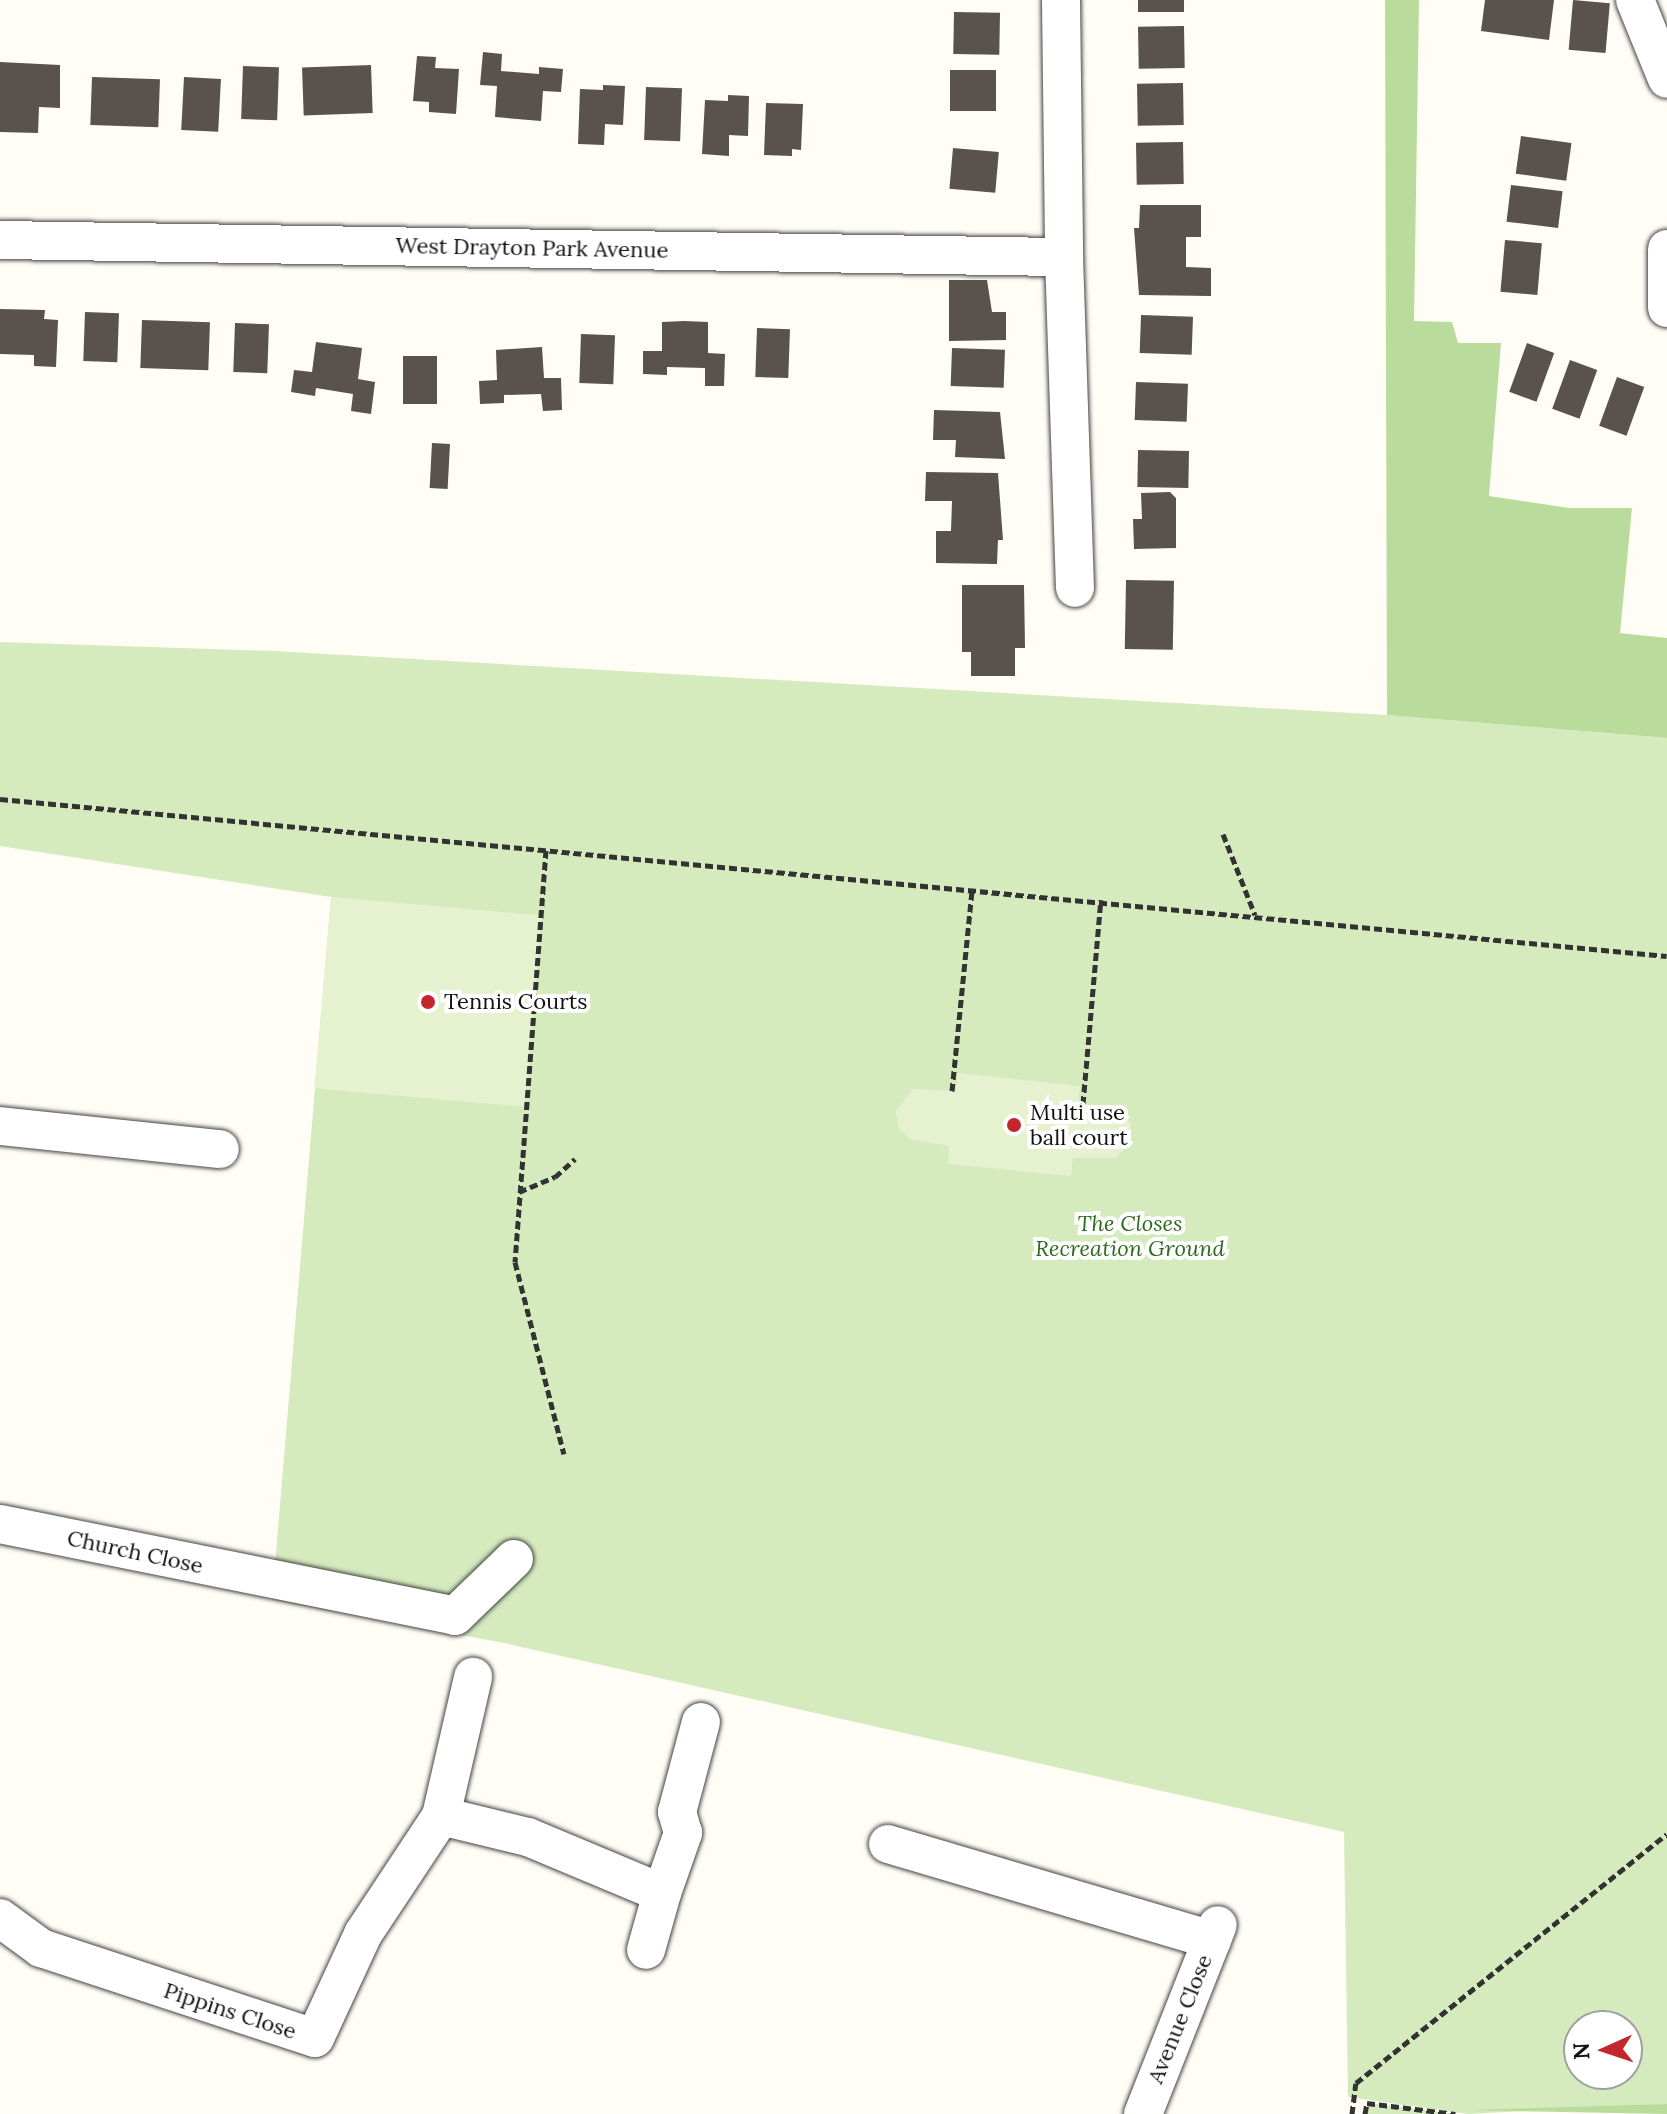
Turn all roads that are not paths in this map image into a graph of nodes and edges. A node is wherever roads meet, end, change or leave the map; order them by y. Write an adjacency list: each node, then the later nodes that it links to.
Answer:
1 (1061, 0): 6 (street)
2 (1635, 0): 3 (street)
3 (1667, 79)
4 (0, 240): 6 (street, West Drayton Park Avenue)
5 (1667, 249): 7 (street)
6 (1064, 257): 8 (street)
7 (1667, 308)
8 (1075, 588)
9 (0, 1126): 10 (street)
10 (220, 1149)
11 (0, 1524): 12 (street, Church Close)
12 (514, 1559)
13 (473, 1677): 15 (street, Pippins Close)
14 (701, 1722): 17 (street)
15 (441, 1816): 17 (street); 18 (street, Pippins Close)
16 (888, 1844): 20 (street, Avenue Close)
17 (662, 1893): 19 (street)
18 (0, 1918)
19 (646, 1950)
20 (1143, 2114)

